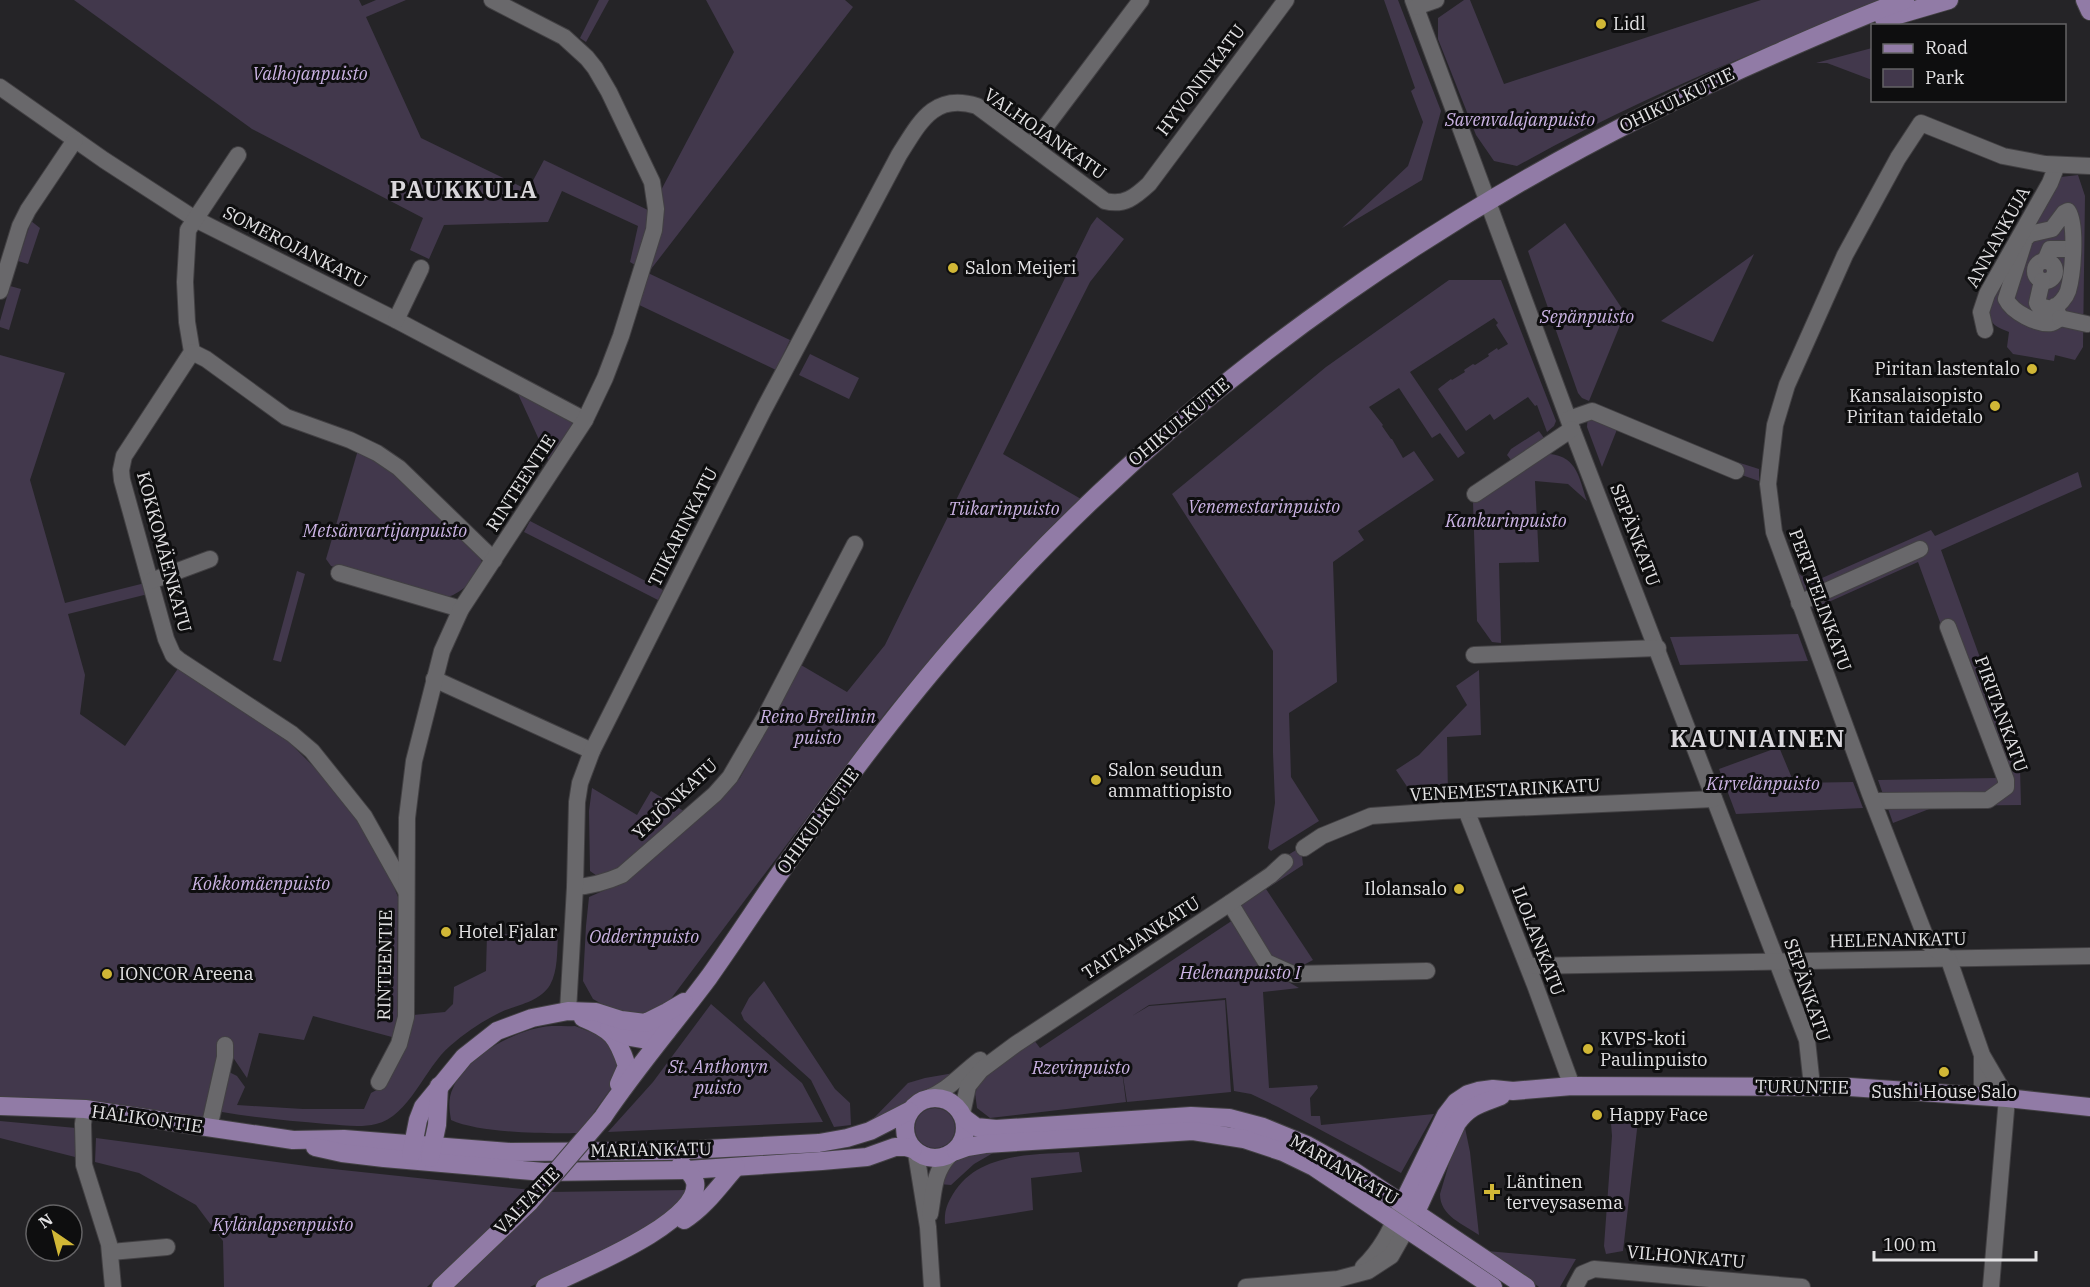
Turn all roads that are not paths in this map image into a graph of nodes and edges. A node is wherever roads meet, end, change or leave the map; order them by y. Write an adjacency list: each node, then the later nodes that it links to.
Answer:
1 (492, 0): 32 (street, RINTEENTIE)
2 (1141, 0): 14 (street)
3 (1286, 0): 18 (street, HYVONINKATU)
4 (1436, 0): 8 (street)
5 (1905, 0): 10 (main road, OHIKULKUTIE)
6 (1948, 0): 10 (main road, OHIKULKUTIE)
7 (2085, 0): 9 (main road)
8 (1415, 4): 19 (street, SEPÄNKATU)
9 (2090, 11)
10 (1821, 34): 19 (main road, OHIKULKUTIE)
11 (0, 87): 13 (street, SOMEROJANKATU)
12 (948, 104): 14 (street, VALHOJANKATU); 48 (street, TIIKARINKATU)
13 (75, 140): 20 (street, SOMEROJANKATU); 24 (street)
14 (1031, 146): 18 (street, VALHOJANKATU)
15 (238, 155): 20 (street)
16 (2057, 165): 17 (street); 30 (street, ANNANKUJA); 42 (street, PERTTELINKATU)
17 (2090, 166)
18 (1149, 184)
19 (1488, 202): 33 (street, SEPÄNKATU); 62 (main road, OHIKULKUTIE)
20 (195, 219): 28 (street, SOMEROJANKATU); 31 (street)
21 (2073, 249): 23 (street); 23 (street); 25 (street)
22 (421, 268): 28 (street)
23 (2053, 271): 26 (street); 27 (street)
24 (0, 291)
25 (2006, 299): 26 (street); 27 (street)
26 (2038, 305): 27 (street)
27 (2058, 312): 29 (street)
28 (396, 320): 32 (street, SOMEROJANKATU)
29 (2087, 324)
30 (1985, 330)
31 (192, 352): 39 (street); 41 (street, KOKKOMÄENKATU)
32 (585, 420): 39 (street, RINTEENTIE)
33 (1571, 424): 34 (street); 35 (street); 45 (street, SEPÄNKATU)
34 (1736, 471)
35 (1475, 494)
36 (855, 544): 54 (street, YRJÖNKATU)
37 (1920, 549): 42 (street)
38 (210, 560): 41 (street)
39 (494, 560): 43 (street, RINTEENTIE)
40 (339, 573): 43 (street)
41 (152, 581): 55 (street, KOKKOMÄENKATU)
42 (1799, 603): 50 (street, PERTTELINKATU)
43 (461, 609): 47 (street, RINTEENTIE)
44 (1948, 627): 50 (street, PIRITANKATU)
45 (1658, 648): 46 (street); 49 (street, SEPÄNKATU)
46 (1474, 655)
47 (434, 680): 48 (street); 55 (street, RINTEENTIE)
48 (592, 751): 54 (street, TIIKARINKATU)
49 (1714, 799): 51 (street, VENEMESTARINKATU); 59 (street, SEPÄNKATU)
50 (1873, 801): 58 (street, PERTTELINKATU)
51 (1466, 810): 52 (street, VENEMESTARINKATU); 60 (street, ILOLANKATU)
52 (1304, 848)
53 (1285, 862): 56 (street, TAITAJANKATU)
54 (575, 887): 63 (street, TIIKARINKATU)
55 (406, 891): 69 (street, RINTEENTIE)
56 (1230, 903): 61 (street); 66 (street, TAITAJANKATU)
57 (2090, 956): 58 (street, HELENANKATU)
58 (1949, 960): 59 (street, HELENANKATU); 68 (street, PERTTELINKATU)
59 (1778, 963): 60 (street, HELENANKATU); 72 (street, SEPÄNKATU)
60 (1528, 966): 71 (street, ILOLANKATU)
61 (1427, 971)
62 (695, 995): 63 (main road); 65 (main road, VALTATIE)
63 (568, 1011): 64 (main road); 70 (main road)
64 (602, 1025): 65 (main road); 80 (main road)
65 (667, 1031): 80 (main road, VALTATIE)
66 (1016, 1044): 75 (street, TAITAJANKATU); 81 (street, TAITAJANKATU)
67 (225, 1045): 84 (street)
68 (1982, 1055): 73 (street, PERTTELINKATU); 74 (street, PERTTELINKATU)
69 (379, 1082)
70 (439, 1086): 82 (main road); 83 (main road)
71 (1572, 1086): 72 (main road, TURUNTIE); 95 (main road, TURUNTIE)
72 (1812, 1086): 73 (main road, TURUNTIE)
73 (1982, 1097): 74 (main road, TURUNTIE)
74 (2007, 1098): 77 (main road, TURUNTIE); 110 (street)
75 (926, 1099): 79 (main road); 81 (main road)
76 (0, 1106): 78 (main road, HALIKONTIE)
77 (2090, 1107)
78 (85, 1109): 84 (main road, HALIKONTIE); 100 (street)
79 (909, 1112): 88 (main road, MARIANKATU); 89 (main road)
80 (606, 1113): 102 (main road, VALTATIE, bridge)
81 (963, 1116): 91 (main road); 95 (main road, MARIANKATU)
82 (436, 1125): 87 (main road); 92 (main road)
83 (417, 1126): 86 (main road); 90 (main road)
84 (209, 1128): 85 (main road, HALIKONTIE)
85 (293, 1140): 86 (main road, HALIKONTIE); 90 (main road, HALIKONTIE)
86 (388, 1142): 90 (main road, MARIANKATU)
87 (458, 1148): 88 (main road, MARIANKATU); 92 (main road, MARIANKATU)
88 (667, 1151): 94 (main road)
89 (915, 1151): 91 (main road); 93 (main road, MARIANKATU); 97 (street)
90 (412, 1152): 92 (main road, MARIANKATU)
91 (952, 1153): 96 (main road, MARIANKATU); 97 (street)
92 (431, 1154): 94 (main road, MARIANKATU)
93 (736, 1167): 94 (main road, MARIANKATU); 98 (main road)
94 (687, 1170): 98 (main road)
95 (1409, 1208): 96 (street); 107 (main road, MARIANKATU)
96 (1401, 1225): 105 (street); 106 (main road, MARIANKATU)
97 (928, 1227): 104 (street)
98 (650, 1236): 103 (main road)
99 (167, 1247): 100 (street)
100 (111, 1252): 101 (street)
101 (113, 1287)
102 (441, 1287)
103 (544, 1287)
104 (932, 1287)
105 (1246, 1287)
106 (1493, 1287)
107 (1526, 1287)
108 (1575, 1287): 109 (street, VILHONKATU)
109 (1802, 1287)
110 (1991, 1287)

